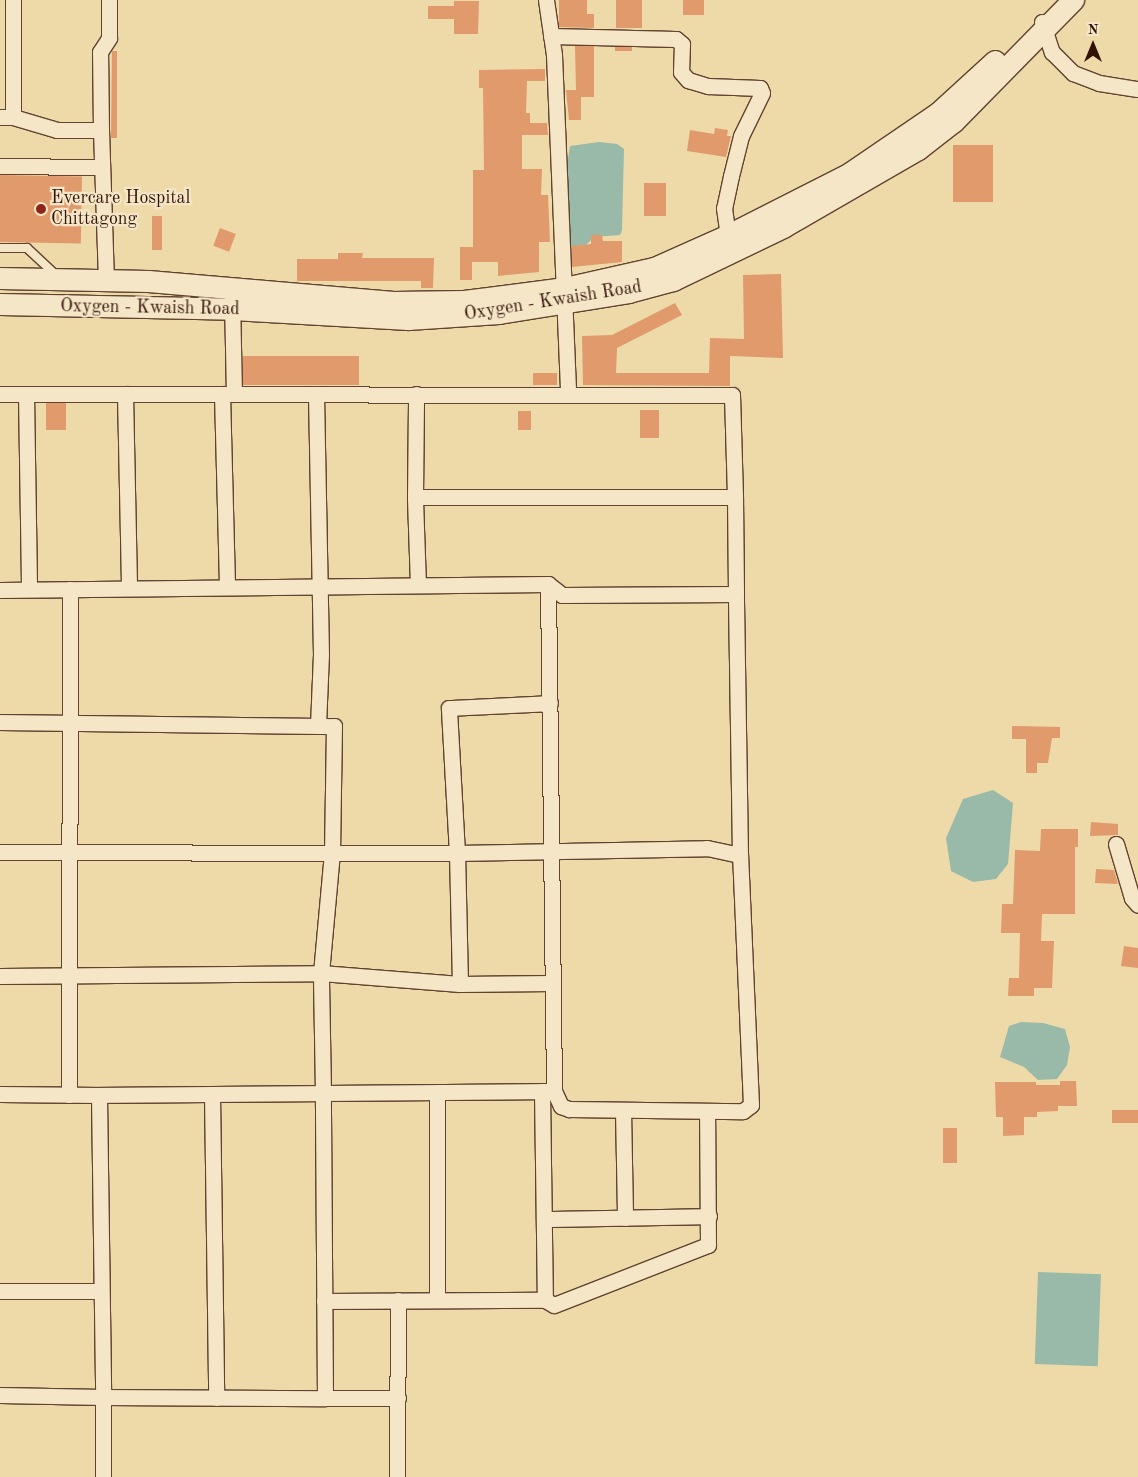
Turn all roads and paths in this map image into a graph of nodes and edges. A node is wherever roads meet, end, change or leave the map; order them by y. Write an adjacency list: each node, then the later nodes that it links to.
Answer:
1 (13, 0): 8 (street)
2 (109, 0): 11 (street)
3 (546, 0): 7 (street)
4 (1057, 0): 6 (main road, Oxygen - Kwaish Road)
5 (1073, 0): 6 (main road, Oxygen - Kwaish Road)
6 (1043, 25): 9 (street); 14 (main road, Oxygen - Kwaish Road); 20 (main road, Oxygen - Kwaish Road)
7 (552, 36): 14 (street); 20 (street)
8 (7, 46): 10 (street)
9 (1138, 89)
10 (7, 117): 11 (street)
11 (101, 130): 18 (street)
12 (0, 166): 13 (street)
13 (98, 167)
14 (728, 236): 20 (main road, Oxygen - Kwaish Road)
15 (0, 248): 16 (lane)
16 (58, 277): 17 (main road, Oxygen - Kwaish Road); 18 (main road, Oxygen - Kwaish Road)
17 (0, 278)
18 (106, 279): 19 (main road, Oxygen - Kwaish Road)
19 (232, 288): 20 (main road, Oxygen - Kwaish Road); 22 (street)
20 (566, 295): 22 (main road, Oxygen - Kwaish Road); 29 (street)
21 (0, 304): 22 (main road, Oxygen - Kwaish Road)
22 (232, 309): 26 (street)
23 (0, 394): 24 (street)
24 (26, 394): 25 (street); 37 (street)
25 (125, 394): 26 (street); 36 (street)
26 (228, 394): 27 (street); 35 (street)
27 (316, 394): 28 (street); 34 (street)
28 (416, 394): 29 (street); 30 (street)
29 (568, 394): 31 (street)
30 (415, 497): 31 (street); 33 (street)
31 (734, 497): 40 (street)
32 (548, 584): 33 (street); 40 (street); 41 (street)
33 (418, 585): 34 (street)
34 (321, 586): 35 (street); 44 (street)
35 (227, 587): 36 (street)
36 (129, 588): 38 (street)
37 (28, 589): 38 (street); 39 (street)
38 (70, 589): 43 (street)
39 (0, 590)
40 (736, 594): 51 (street)
41 (550, 703): 49 (street); 50 (street)
42 (0, 722): 43 (street)
43 (68, 722): 44 (street); 47 (street)
44 (318, 726): 48 (street)
45 (1116, 844): 52 (street)
46 (0, 852): 47 (street)
47 (68, 852): 48 (street); 55 (street)
48 (332, 853): 49 (street); 53 (street)
49 (457, 853): 50 (street); 57 (street)
50 (551, 853): 51 (street); 56 (street)
51 (740, 854): 66 (street)
52 (1138, 905)
53 (321, 973): 55 (street); 57 (street); 62 (street)
54 (0, 976): 55 (street)
55 (68, 976): 63 (street)
56 (553, 983): 57 (street); 58 (street)
57 (460, 984)
58 (548, 1091): 59 (street); 65 (street); 69 (street)
59 (437, 1092): 62 (street); 72 (street)
60 (0, 1094): 63 (street)
61 (212, 1094): 62 (street); 64 (street); 78 (street)
62 (323, 1094): 75 (street)
63 (69, 1095): 64 (street)
64 (100, 1095): 71 (street)
65 (623, 1110): 66 (street); 68 (street)
66 (708, 1111): 67 (street)
67 (709, 1216): 68 (street); 74 (street)
68 (625, 1218): 69 (street)
69 (544, 1219): 74 (street)
70 (0, 1291): 71 (street)
71 (102, 1291): 77 (street)
72 (437, 1299): 73 (street); 74 (street)
73 (398, 1300): 75 (street); 80 (street)
74 (545, 1300)
75 (324, 1301): 79 (street)
76 (0, 1395): 77 (street)
77 (102, 1398): 78 (street); 81 (street)
78 (216, 1398): 79 (street)
79 (325, 1398): 80 (street)
80 (398, 1398): 82 (street)
81 (104, 1477)
82 (397, 1477)

